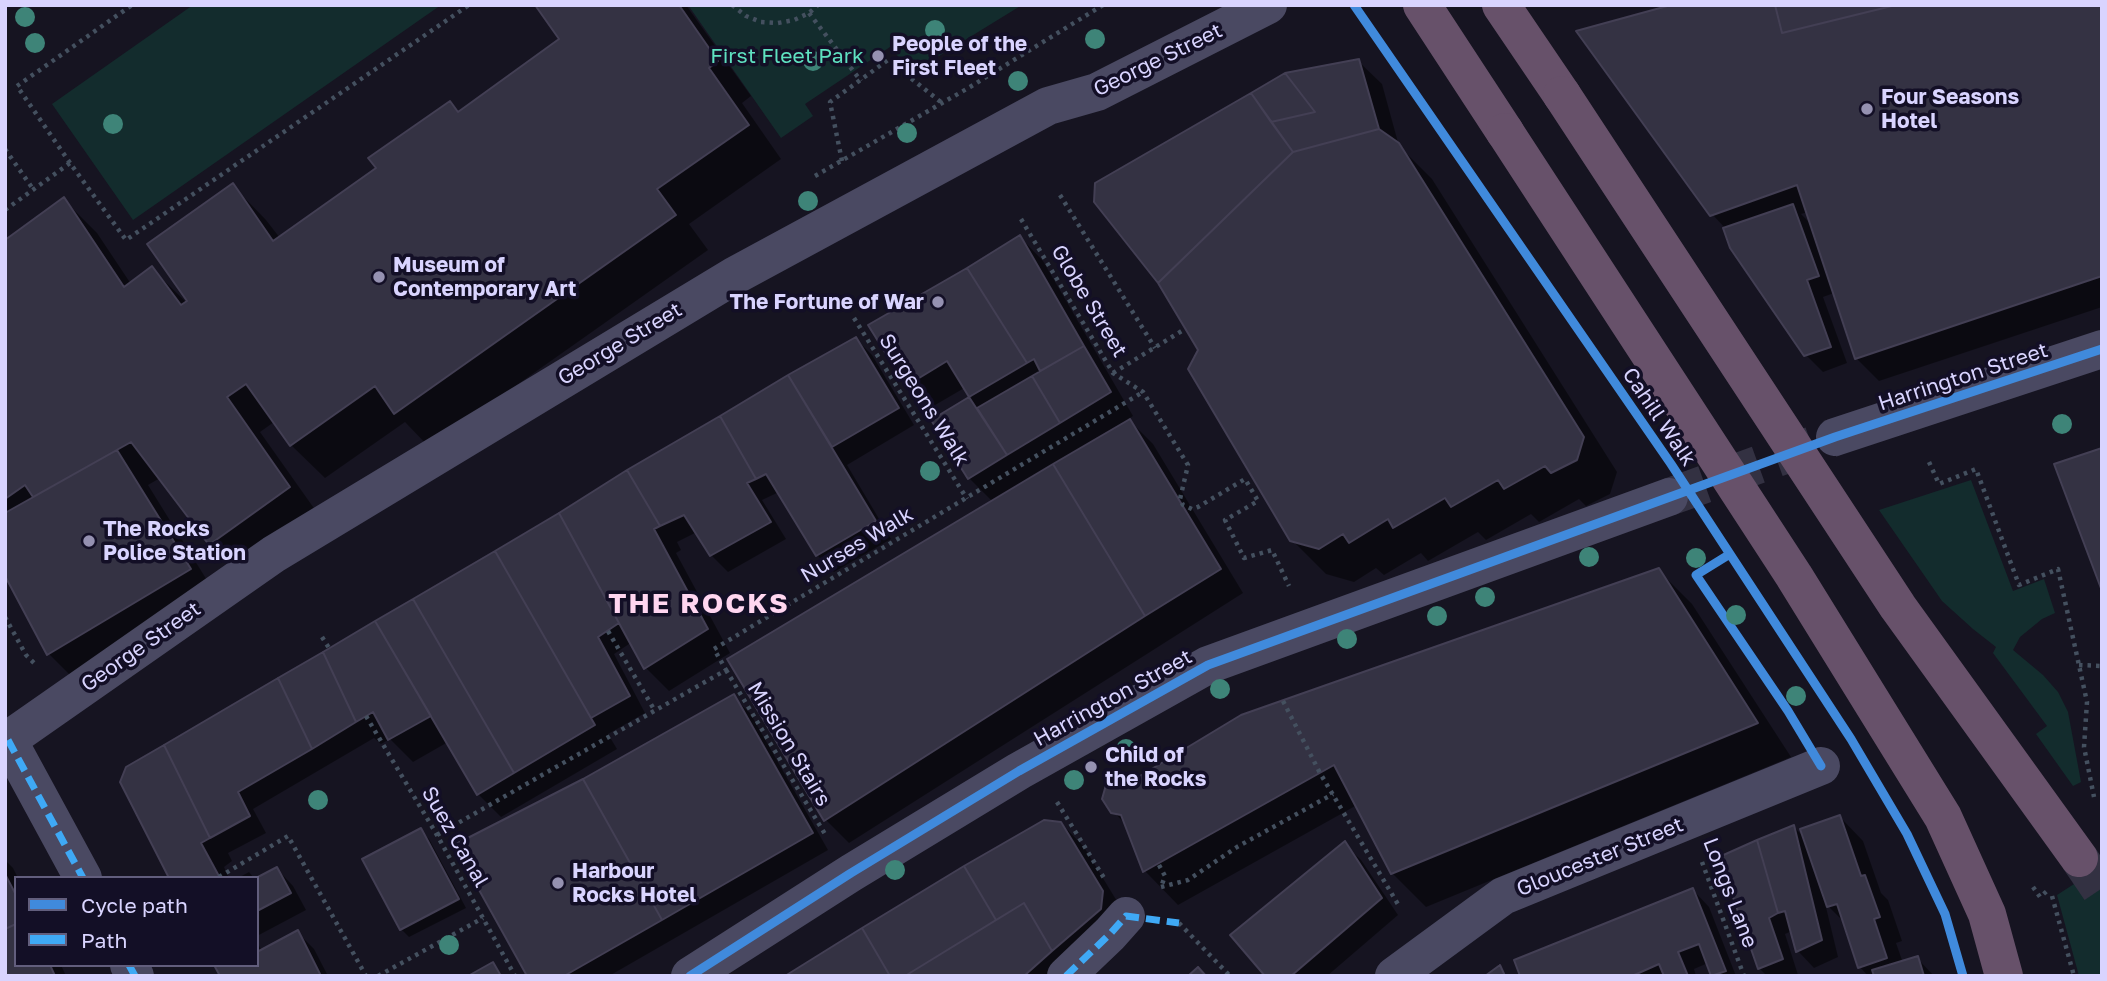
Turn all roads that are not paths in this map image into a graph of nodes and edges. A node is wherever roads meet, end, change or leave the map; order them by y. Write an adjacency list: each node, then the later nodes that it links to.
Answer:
1 (1268, 5): 7 (street, George Street)
2 (1422, 5): 15 (highway, bridge)
3 (1502, 5): 9 (highway, bridge)
4 (2102, 349): 5 (street, Harrington Street)
5 (1835, 437)
6 (1669, 497): 12 (street, Harrington Street)
7 (7, 741): 10 (street)
8 (1821, 766): 14 (street, Gloucester Street)
9 (2079, 858)
10 (82, 876)
11 (1126, 916): 13 (street)
12 (690, 976)
13 (1066, 976)
14 (1394, 976)
15 (2004, 976)

